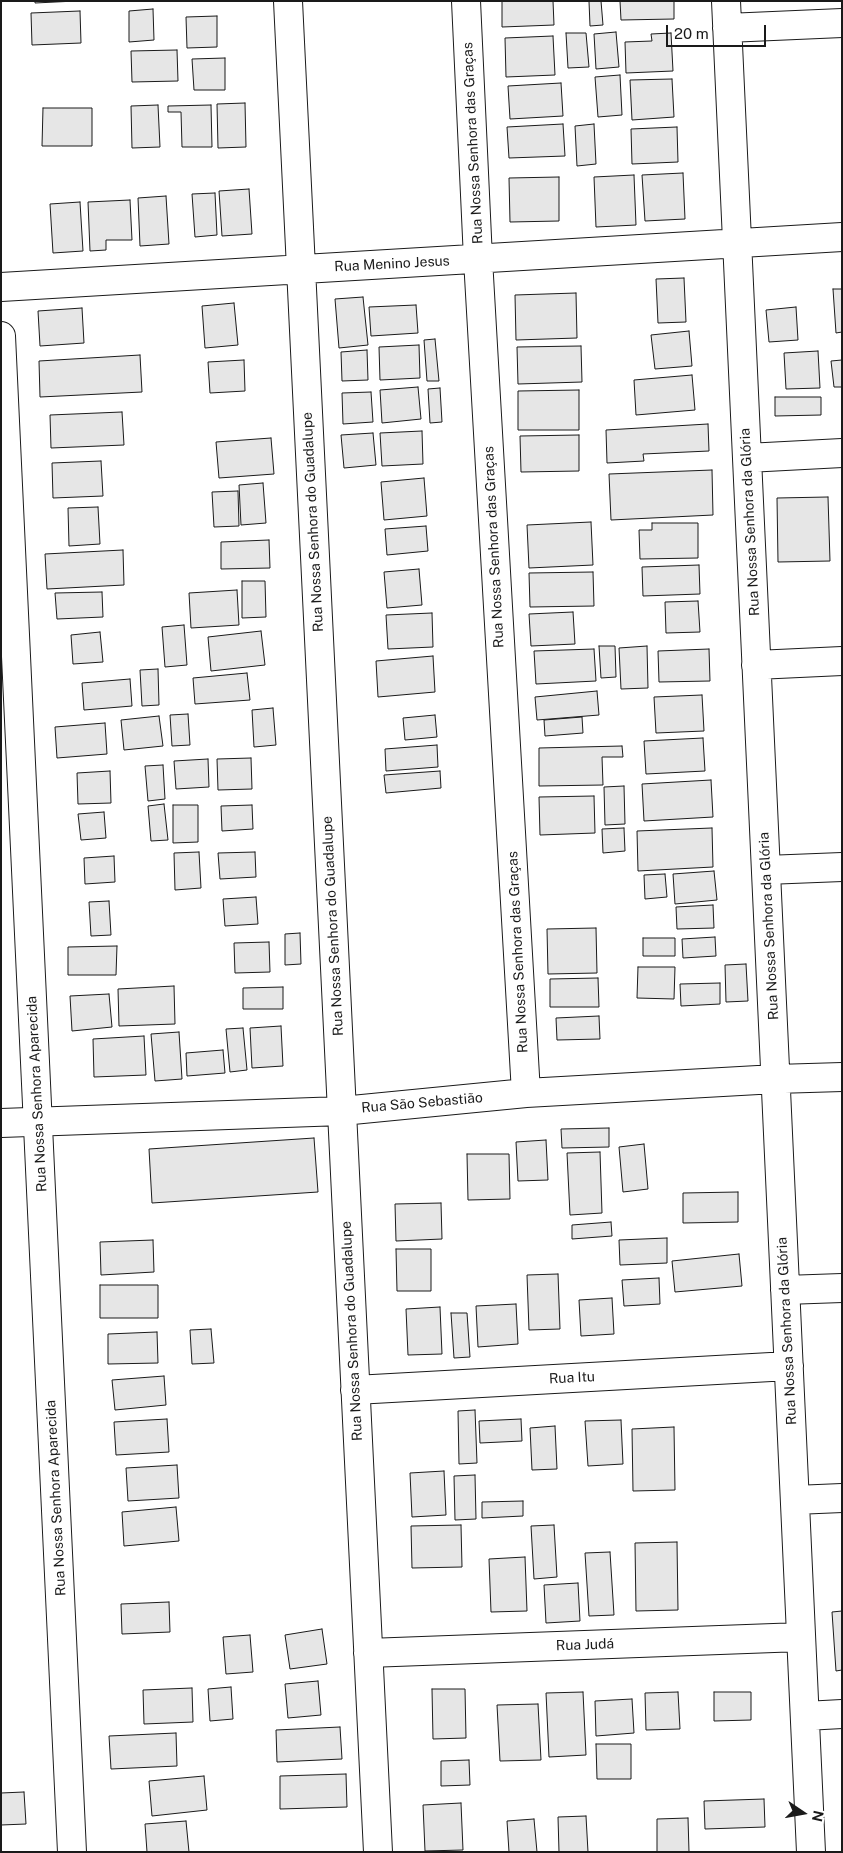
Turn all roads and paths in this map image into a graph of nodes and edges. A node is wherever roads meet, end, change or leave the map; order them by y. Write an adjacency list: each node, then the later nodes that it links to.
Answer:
1 (288, 1): 9 (street, Rua Nossa Senhora do Guadalupe)
2 (466, 1): 8 (street, Rua Nossa Senhora das Graças)
3 (726, 1): 5 (street, Rua Nossa Senhora da Glória)
4 (842, 22): 5 (street)
5 (727, 28): 7 (street, Rua Nossa Senhora da Glória)
6 (842, 237): 7 (street, Rua Menino Jesus)
7 (737, 243): 8 (street, Rua Menino Jesus); 13 (street, Rua Nossa Senhora da Glória)
8 (478, 259): 9 (street, Rua Menino Jesus); 20 (street, Rua Nossa Senhora das Graças)
9 (301, 269): 10 (street, Rua Menino Jesus); 21 (street, Rua Nossa Senhora do Guadalupe)
10 (1, 287)
11 (1, 336): 22 (street, Rua Nossa Senhora Aparecida)
12 (842, 453): 13 (street)
13 (747, 458): 15 (street, Rua Nossa Senhora da Glória)
14 (842, 661): 15 (street)
15 (756, 665): 17 (street, Rua Nossa Senhora da Glória)
16 (842, 867): 17 (street)
17 (766, 870): 19 (street, Rua Nossa Senhora da Glória)
18 (842, 1077): 19 (street, Rua São Sebastião)
19 (776, 1079): 20 (street, Rua São Sebastião); 25 (street, Rua Nossa Senhora da Glória)
20 (526, 1094): 21 (street, Rua São Sebastião)
21 (342, 1111): 22 (street, Rua São Sebastião); 27 (street, Rua Nossa Senhora do Guadalupe)
22 (38, 1122): 23 (street, Rua São Sebastião); 34 (street, Rua Nossa Senhora Aparecida)
23 (1, 1123)
24 (842, 1288): 25 (street)
25 (785, 1290): 26 (street, Rua Nossa Senhora da Glória)
26 (789, 1366): 27 (street, Rua Itu); 29 (street, Rua Nossa Senhora da Glória)
27 (355, 1390): 31 (street, Rua Nossa Senhora do Guadalupe)
28 (842, 1498): 29 (street)
29 (795, 1500): 30 (street, Rua Nossa Senhora da Glória)
30 (801, 1637): 31 (street, Rua Judá); 33 (street, Rua Nossa Senhora da Glória)
31 (368, 1653): 35 (street, Rua Nossa Senhora do Guadalupe)
32 (842, 1714): 33 (street)
33 (805, 1716): 36 (street, Rua Nossa Senhora da Glória)
34 (72, 1852)
35 (378, 1852)
36 (811, 1852)

